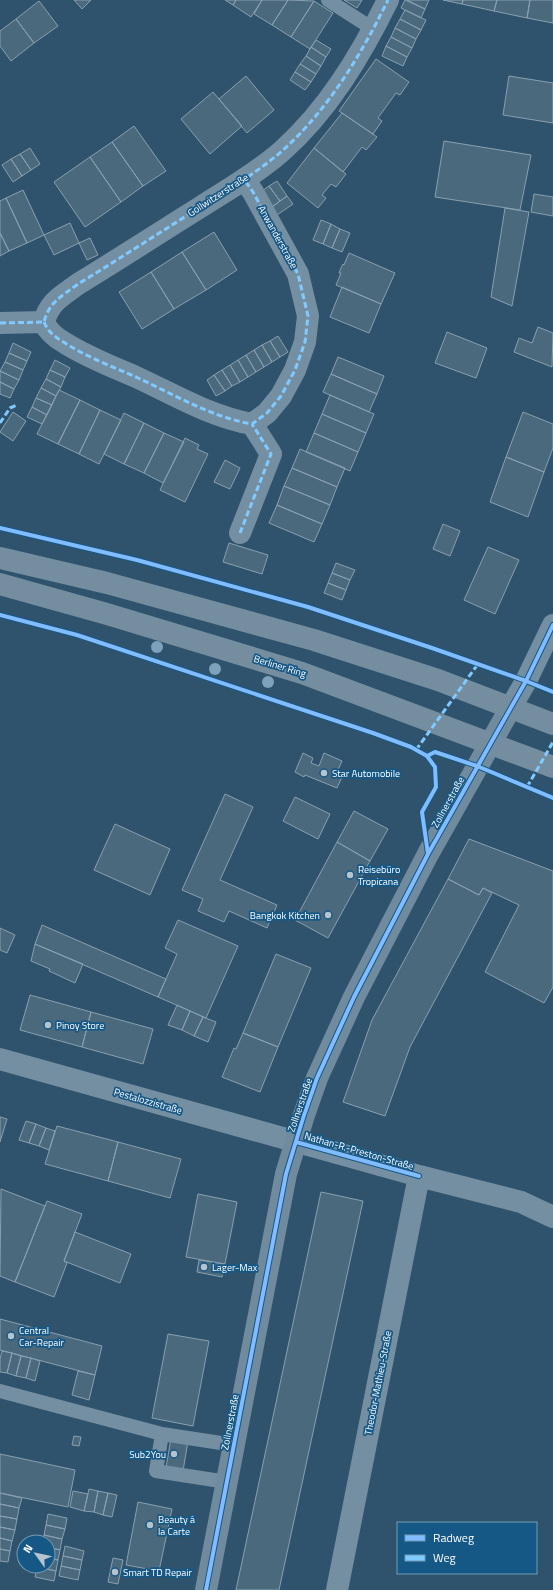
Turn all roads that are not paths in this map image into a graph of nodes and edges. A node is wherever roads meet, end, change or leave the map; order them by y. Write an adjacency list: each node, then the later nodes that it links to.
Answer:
1 (328, 0): 3 (lane)
2 (388, 0): 3 (street, Gollwitzerstraße)
3 (373, 29): 4 (street, Gollwitzerstraße)
4 (244, 179): 5 (street, Gollwitzerstraße); 7 (street, Anwanderstraße)
5 (44, 322): 6 (street); 7 (street)
6 (0, 323)
7 (252, 424): 8 (street)
8 (240, 534)
9 (0, 558): 12 (main road)
10 (0, 584): 14 (main road, Berliner Ring)
11 (553, 625): 12 (street, Zollnerstraße)
12 (511, 708): 13 (main road); 14 (street, Zollnerstraße)
13 (553, 724)
14 (490, 744): 15 (main road, Berliner Ring); 17 (street, Zollnerstraße)
15 (553, 767)
16 (0, 1059): 17 (street, Pestalozzistraße)
17 (296, 1142): 18 (street, Nathan-R.-Preston-Straße); 22 (street, Zollnerstraße)
18 (419, 1176): 19 (street, Nathan-R.-Preston-Straße); 25 (street, Theodor-Mathieu-Straße)
19 (553, 1217)
20 (0, 1391): 21 (lane)
21 (162, 1434): 22 (lane); 23 (lane)
22 (234, 1445): 23 (street, Zollnerstraße)
23 (227, 1482): 24 (street, Zollnerstraße)
24 (206, 1590)
25 (337, 1590)

